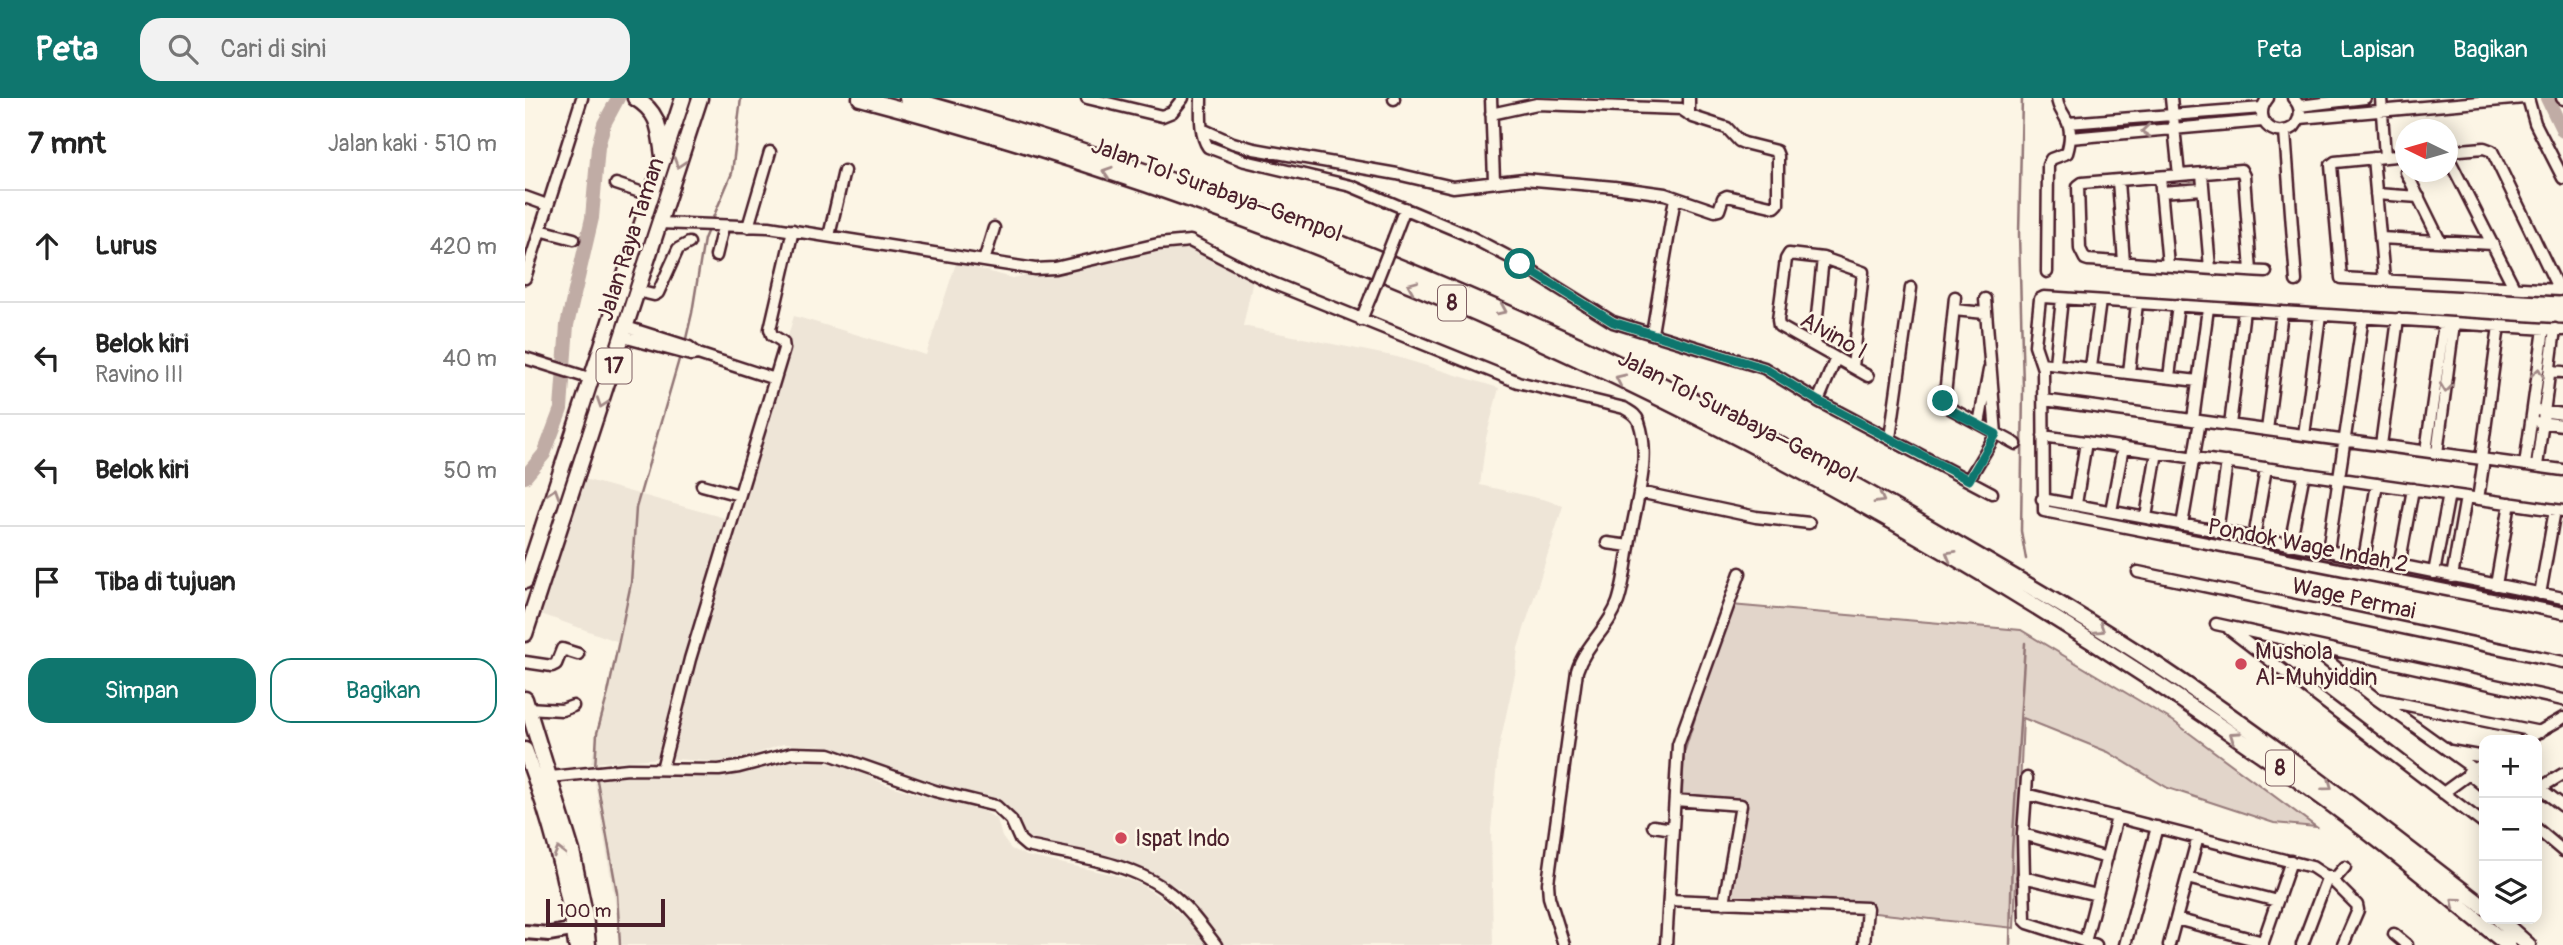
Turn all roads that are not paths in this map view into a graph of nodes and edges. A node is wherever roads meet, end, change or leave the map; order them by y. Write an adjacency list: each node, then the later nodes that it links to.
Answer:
1 (582, 98): 54 (street)
2 (635, 98): 36 (highway)
3 (683, 98): 36 (highway, Jalan Raya Taman / 17)
4 (700, 98): 56 (highway, Jalan Raya Taman / 17, one-way to 56)
5 (860, 98): 252 (highway, Jalan Tol Surabaya–Gempol / 8, one-way to 5)
6 (907, 98): 233 (highway, Jalan Tol Surabaya–Gempol / 8, one-way to 233)
7 (1087, 98): 8 (street)
8 (1183, 98)
9 (1201, 98): 27 (street)
10 (1491, 98): 21 (street)
11 (1689, 98): 22 (street)
12 (2057, 98): 26 (street)
13 (2171, 98): 23 (street)
14 (2268, 98): 19 (street)
15 (2365, 98): 18 (street)
16 (2381, 98): 20 (street)
17 (2526, 98): 20 (street); 42 (street)
18 (2296, 102): 24 (street)
19 (2262, 108): 23 (street); 25 (street)
20 (2382, 110): 24 (street); 34 (street)
21 (1491, 114): 22 (street); 44 (street)
22 (1689, 115): 53 (street)
23 (2173, 115): 26 (street); 28 (street)
24 (2300, 118): 29 (street)
25 (2263, 121): 28 (street); 29 (street)
26 (2068, 123): 30 (street)
27 (1202, 129): 44 (street); 55 (street)
28 (2174, 129): 30 (street, one-way to 30); 39 (street)
29 (2285, 132): 79 (street)
30 (2070, 138): 75 (street)
31 (2458, 150): 80 (street)
32 (770, 152): 58 (street)
33 (2395, 156): 34 (street)
34 (2385, 157): 35 (street)
35 (2373, 158): 49 (street); 78 (street)
36 (664, 160): 50 (highway, Jalan Raya Taman / 17)
37 (844, 171): 62 (street)
38 (2202, 174): 39 (street); 47 (street); 74 (street)
39 (2179, 175): 41 (street)
40 (2458, 176): 67 (street)
41 (2160, 177): 43 (street); 48 (street)
42 (2563, 178)
43 (2118, 180): 71 (street); 71 (street)
44 (1494, 181): 53 (street)
45 (2412, 182): 52 (street)
46 (616, 184): 50 (street)
47 (2203, 189): 48 (street); 73 (street)
48 (2161, 192): 72 (street)
49 (2376, 194): 52 (street); 63 (street)
50 (652, 196): 116 (highway, Jalan Raya Taman / 17)
51 (525, 197): 54 (street)
52 (2419, 197): 65 (street)
53 (1675, 198): 103 (street)
54 (547, 205): 60 (street)
55 (1405, 208): 97 (street, bridge); 103 (street)
56 (659, 223): 57 (street); 82 (highway, Jalan Raya Taman / 17)
57 (719, 226): 58 (street); 68 (street)
58 (748, 227): 61 (street)
59 (994, 228): 70 (street)
60 (540, 230): 64 (street); 77 (street)
61 (793, 230): 62 (street); 118 (street)
62 (829, 236): 70 (street)
63 (2380, 238): 65 (street); 78 (street)
64 (574, 239)
65 (2440, 241): 67 (street)
66 (689, 243): 82 (street)
67 (2493, 244): 80 (street)
68 (716, 256)
69 (1823, 258): 104 (street); 104 (street, Alvino I); 110 (street)
70 (984, 261): 97 (street)
71 (2124, 262): 72 (street)
72 (2168, 265): 73 (street)
73 (2210, 268): 74 (street)
74 (2251, 271): 76 (street)
75 (2047, 272)
76 (2266, 272)
77 (525, 278)
78 (2384, 280): 80 (street)
79 (2295, 281)
80 (2514, 287)
81 (1911, 288): 133 (street)
82 (638, 291): 102 (highway, Jalan Raya Taman / 17)
83 (1955, 297): 90 (street)
84 (1985, 299): 93 (street)
85 (2062, 299): 86 (street); 108 (street); 109 (street)
86 (2100, 301): 87 (street); 111 (street)
87 (2137, 303): 88 (street); 113 (street)
88 (2178, 306): 89 (street); 117 (street)
89 (2208, 308): 91 (street); 119 (street)
90 (1954, 310): 93 (street); 126 (street)
91 (2244, 310): 92 (street); 127 (street)
92 (2282, 312): 94 (street); 129 (street)
93 (1985, 313): 107 (street)
94 (2320, 315): 95 (street); 131 (street)
95 (2363, 317): 96 (street); 134 (street)
96 (2398, 319): 98 (street); 137 (street)
97 (1361, 320): 155 (street)
98 (2449, 323): 99 (street); 139 (street); 141 (street, one-way to 141)
99 (2499, 326): 100 (street); 143 (street)
100 (2544, 328): 101 (street); 123 (street, one-way to 100)
101 (2559, 330): 112 (street)
102 (624, 332): 118 (street); 186 (highway, Jalan Raya Taman / 17, one-way to 186)
103 (1652, 333): 121 (street)
104 (1814, 345): 106 (street, Alvino I)
105 (525, 358): 116 (street)
106 (1836, 358): 110 (street, Alvino I); 121 (street)
107 (1990, 363): 126 (street); 130 (street)
108 (2041, 363): 109 (street); 120 (street)
109 (2055, 363): 111 (street)
110 (1853, 367): 115 (street, Alvino I)
111 (2091, 367): 113 (street)
112 (2550, 371): 114 (street); 124 (street)
113 (2129, 372): 117 (street)
114 (2563, 372)
115 (1868, 376)
116 (588, 377): 181 (highway, Jalan Raya Taman / 17, one-way to 116)
117 (2169, 377): 119 (street)
118 (775, 379): 158 (street)
119 (2198, 381): 125 (street)
120 (2044, 400): 125 (street); 132 (street)
121 (1818, 401): 133 (street)
122 (2563, 414): 124 (street)
123 (2532, 416): 124 (street); 145 (street)
124 (2543, 417): 128 (street); 146 (street)
125 (2196, 420): 127 (street); 142 (street)
126 (1979, 424): 130 (street)
127 (2230, 425): 129 (street)
128 (2563, 425)
129 (2267, 430): 131 (street)
130 (1996, 434): 136 (street); 151 (street)
131 (2304, 435): 134 (street)
132 (2043, 436): 135 (street); 160 (street)
133 (1890, 438): 151 (street)
134 (2344, 440): 137 (street); 150 (street)
135 (2086, 442): 138 (street); 163 (street)
136 (2016, 444)
137 (2381, 445): 139 (street)
138 (2123, 447): 140 (street); 165 (street)
139 (2426, 451): 141 (street)
140 (2157, 452): 142 (street); 166 (street)
141 (2437, 453): 143 (street)
142 (2193, 457): 144 (street); 168 (street)
143 (2482, 459): 145 (street); 161 (street)
144 (2227, 462): 147 (street); 169 (street)
145 (2525, 465): 146 (street)
146 (2537, 466): 148 (street)
147 (2266, 468): 149 (street); 170 (street)
148 (2563, 470)
149 (2304, 473): 150 (street); 172 (street)
150 (2339, 478): 152 (street); 174 (street)
151 (1969, 480): 156 (street)
152 (2377, 484): 154 (street); 175 (street)
153 (702, 485): 158 (street)
154 (2413, 489): 157 (street); 176 (street)
155 (1639, 492): 167 (street); 173 (street)
156 (1993, 492)
157 (2449, 494): 159 (street); 179 (street)
158 (739, 495): 202 (street)
159 (2466, 497): 161 (street); 180 (street)
160 (2042, 499): 163 (street); 185 (street, Pondok Wage Indah 2)
161 (2478, 499): 162 (street)
162 (2510, 503): 164 (street); 182 (street)
163 (2076, 505): 165 (street)
164 (2559, 510): 183 (street)
165 (2112, 511): 166 (street)
166 (2146, 517): 168 (street)
167 (1809, 523)
168 (2182, 525): 169 (street)
169 (2217, 532): 170 (street)
170 (2255, 538): 172 (street)
171 (1607, 542): 173 (street)
172 (2290, 545): 174 (street)
173 (1629, 546): 243 (street)
174 (2328, 551): 175 (street)
175 (2364, 559): 176 (street)
176 (2399, 566): 179 (street)
177 (2138, 572): 190 (street, Wage Permai)
178 (1740, 573): 212 (street)
179 (2434, 573): 180 (street)
180 (2452, 576): 182 (street)
181 (525, 581)
182 (2496, 585): 183 (street)
183 (2540, 594): 184 (street)
184 (2563, 598)
185 (2563, 613)
186 (525, 634)
187 (2307, 645): 191 (street); 192 (street); 210 (street)
188 (578, 654): 189 (street)
189 (525, 662)
190 (2563, 662)
191 (2375, 698): 196 (street); 199 (street)
192 (2563, 701)
193 (526, 704): 194 (street); 205 (highway)
194 (573, 706)
195 (2563, 718): 196 (street)
196 (2540, 732): 197 (street)
197 (2534, 735)
198 (525, 750): 236 (highway, one-way to 198)
199 (2446, 750): 200 (street); 203 (street)
200 (2479, 756)
201 (2479, 766): 203 (street)
202 (662, 769): 205 (street); 242 (street)
203 (2471, 771): 207 (street); 210 (street)
204 (2563, 774): 208 (street)
205 (551, 777): 236 (highway)
206 (2027, 778): 211 (street)
207 (2479, 780)
208 (2542, 785)
209 (2542, 790): 213 (street)
210 (2443, 793): 215 (street)
211 (2026, 794): 214 (street); 219 (street)
212 (1675, 800): 218 (street); 232 (street)
213 (2563, 806)
214 (2117, 817): 217 (street); 223 (street)
215 (2479, 820)
216 (1653, 826): 218 (street)
217 (2157, 827): 221 (street); 247 (street)
218 (1673, 829): 230 (street)
219 (2023, 834): 223 (street); 226 (street)
220 (2542, 834): 222 (street)
221 (2198, 837): 224 (street); 227 (street)
222 (2563, 851)
223 (2106, 858): 229 (street)
224 (2291, 861): 228 (street); 231 (street)
225 (2345, 867): 228 (street)
226 (2023, 877): 229 (street); 239 (street)
227 (2187, 878): 231 (street); 234 (street)
228 (2330, 879): 249 (street); 250 (street)
229 (2097, 895): 239 (street)
230 (1669, 900): 232 (street); 244 (street)
231 (2277, 901): 240 (street)
232 (1724, 903): 245 (street)
233 (2479, 903)
234 (2176, 919): 240 (street); 248 (street)
235 (2504, 924): 253 (highway)
236 (579, 927): 237 (main road); 241 (highway)
237 (525, 932)
238 (2394, 934): 251 (street)
239 (2085, 942): 246 (street)
240 (2262, 943)
241 (588, 945)
242 (1216, 945)
243 (1564, 945)
244 (1666, 945)
245 (1864, 945)
246 (2096, 945)
247 (2125, 945)
248 (2169, 945)
249 (2302, 945)
250 (2343, 945)
251 (2407, 945)
252 (2508, 945)
253 (2528, 945)

